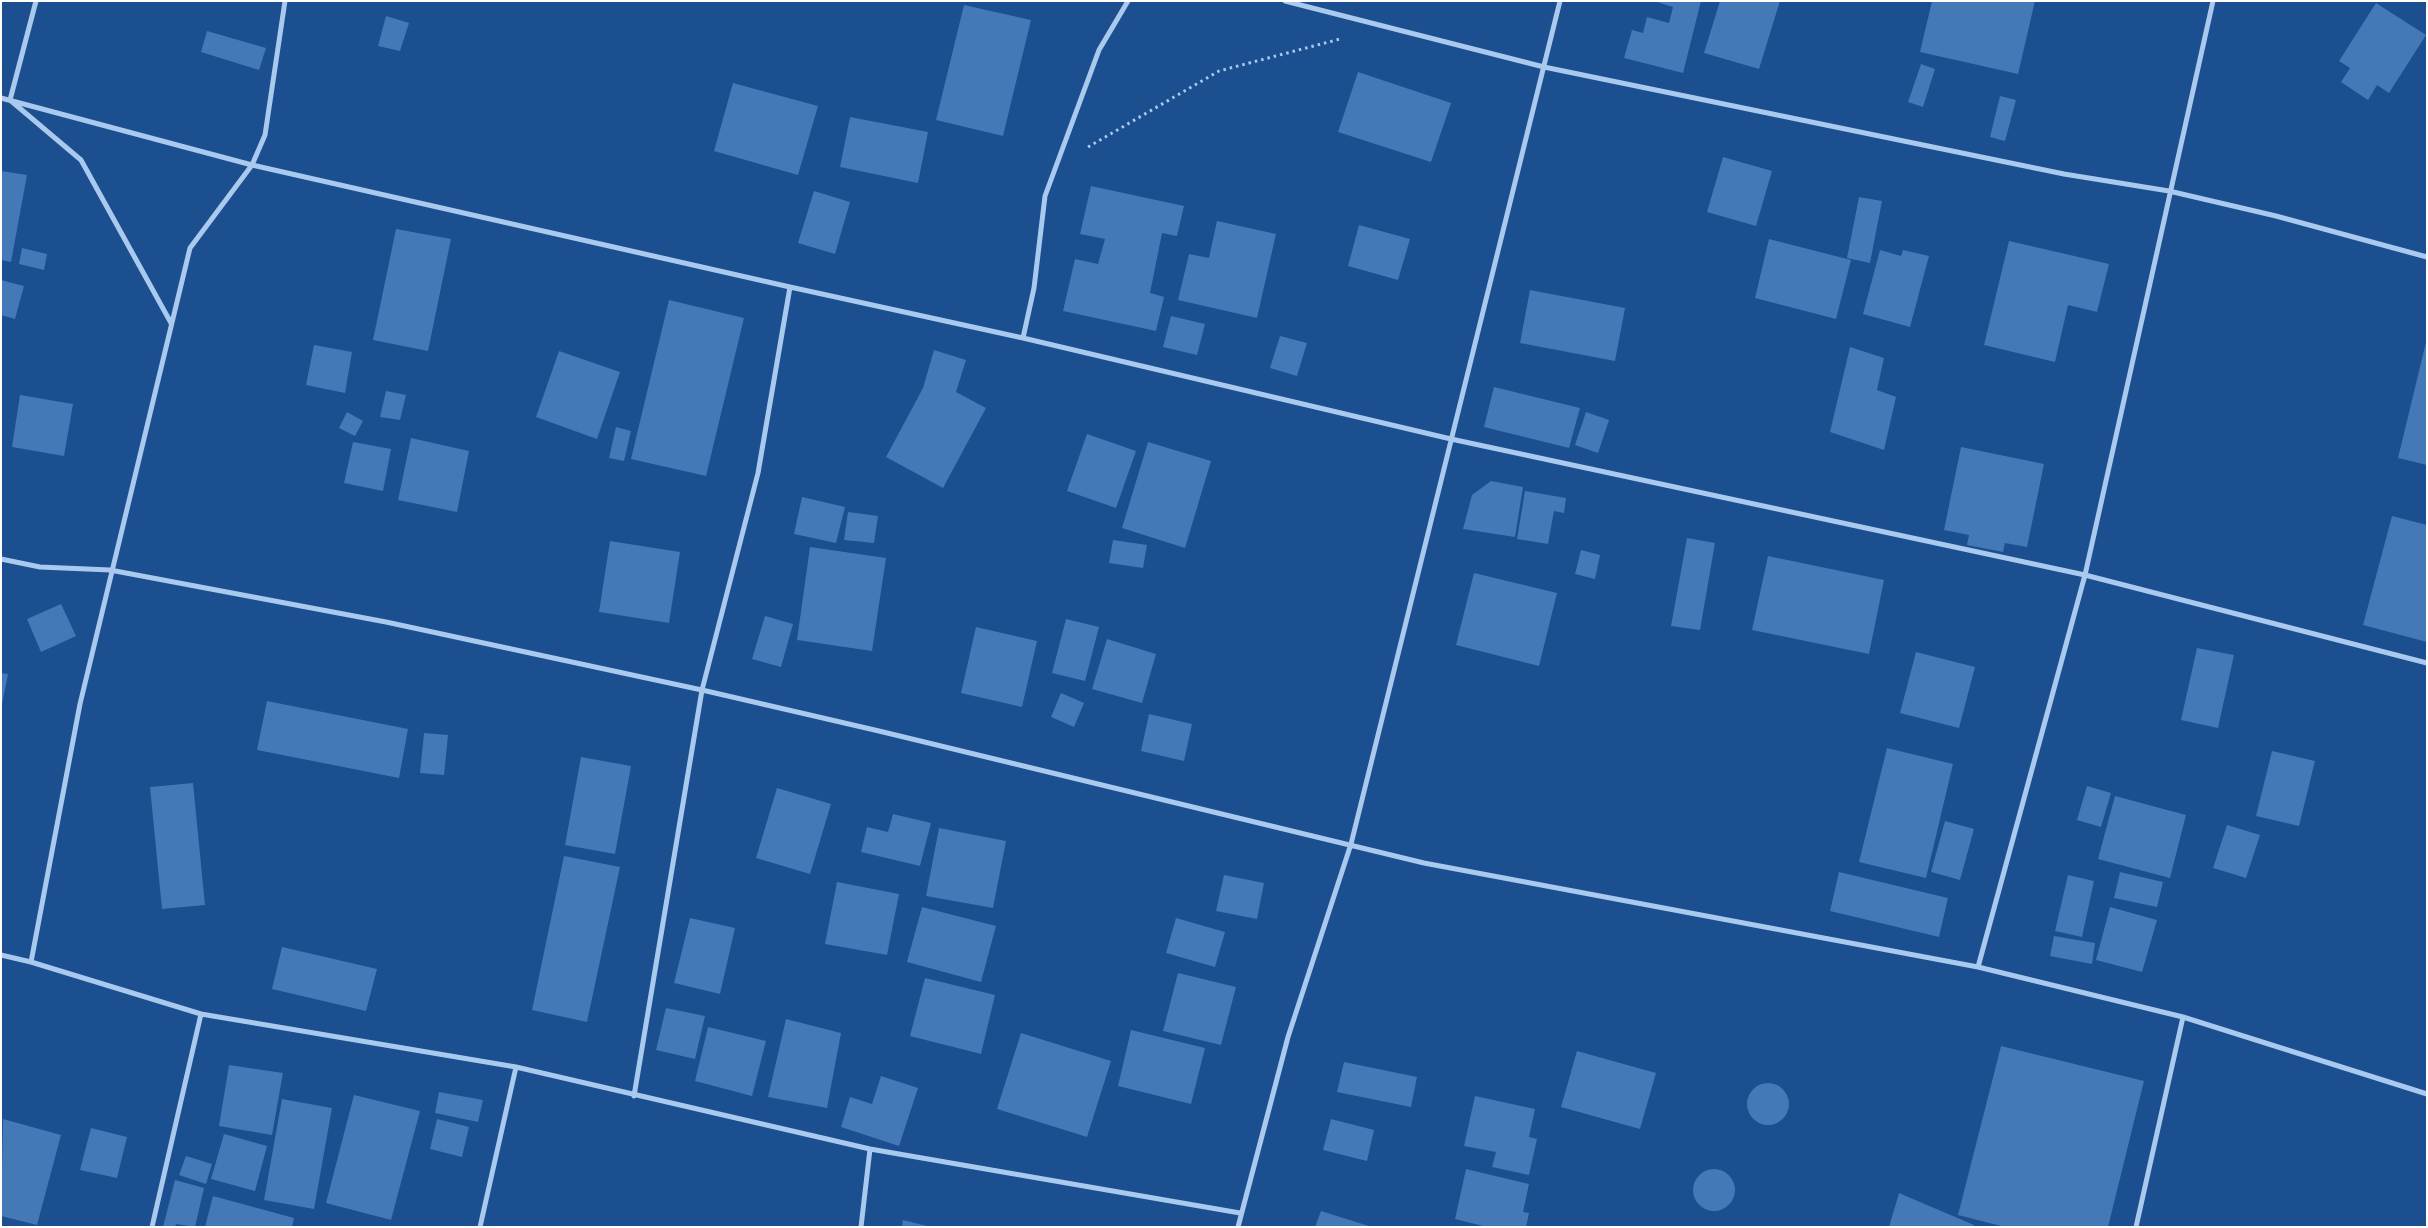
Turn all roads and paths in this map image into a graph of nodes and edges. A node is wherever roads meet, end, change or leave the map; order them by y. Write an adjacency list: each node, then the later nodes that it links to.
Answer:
1 (36, 1): 10 (street)
2 (285, 1): 12 (street)
3 (1128, 1): 11 (street)
4 (1285, 1): 8 (street)
5 (1560, 1): 8 (street)
6 (2213, 1): 13 (street)
7 (1349, 36): 11 (path)
8 (1544, 67): 13 (street); 18 (street)
9 (1, 98): 10 (street)
10 (10, 100): 12 (street); 16 (street)
11 (1056, 165): 17 (street)
12 (252, 166): 15 (street); 16 (street)
13 (2169, 191): 14 (street); 21 (street)
14 (2427, 256)
15 (790, 287): 17 (street); 23 (street)
16 (171, 323): 20 (street)
17 (1023, 338): 18 (street)
18 (1451, 439): 21 (street); 24 (street)
19 (1, 559): 20 (street)
20 (110, 570): 23 (street); 26 (street)
21 (2084, 575): 22 (street); 27 (street)
22 (2427, 663)
23 (702, 690): 24 (street); 32 (street)
24 (1352, 844): 27 (street); 34 (street)
25 (1, 956): 26 (street)
26 (31, 962): 28 (street)
27 (1978, 966): 29 (street)
28 (201, 1014): 30 (street); 35 (street)
29 (2183, 1017): 31 (street); 39 (street)
30 (516, 1067): 32 (street); 36 (street)
31 (2427, 1094)
32 (634, 1096): 33 (street)
33 (870, 1149): 34 (street); 37 (street)
34 (1240, 1212): 38 (street)
35 (152, 1227)
36 (480, 1227)
37 (860, 1227)
38 (1238, 1227)
39 (2136, 1227)

